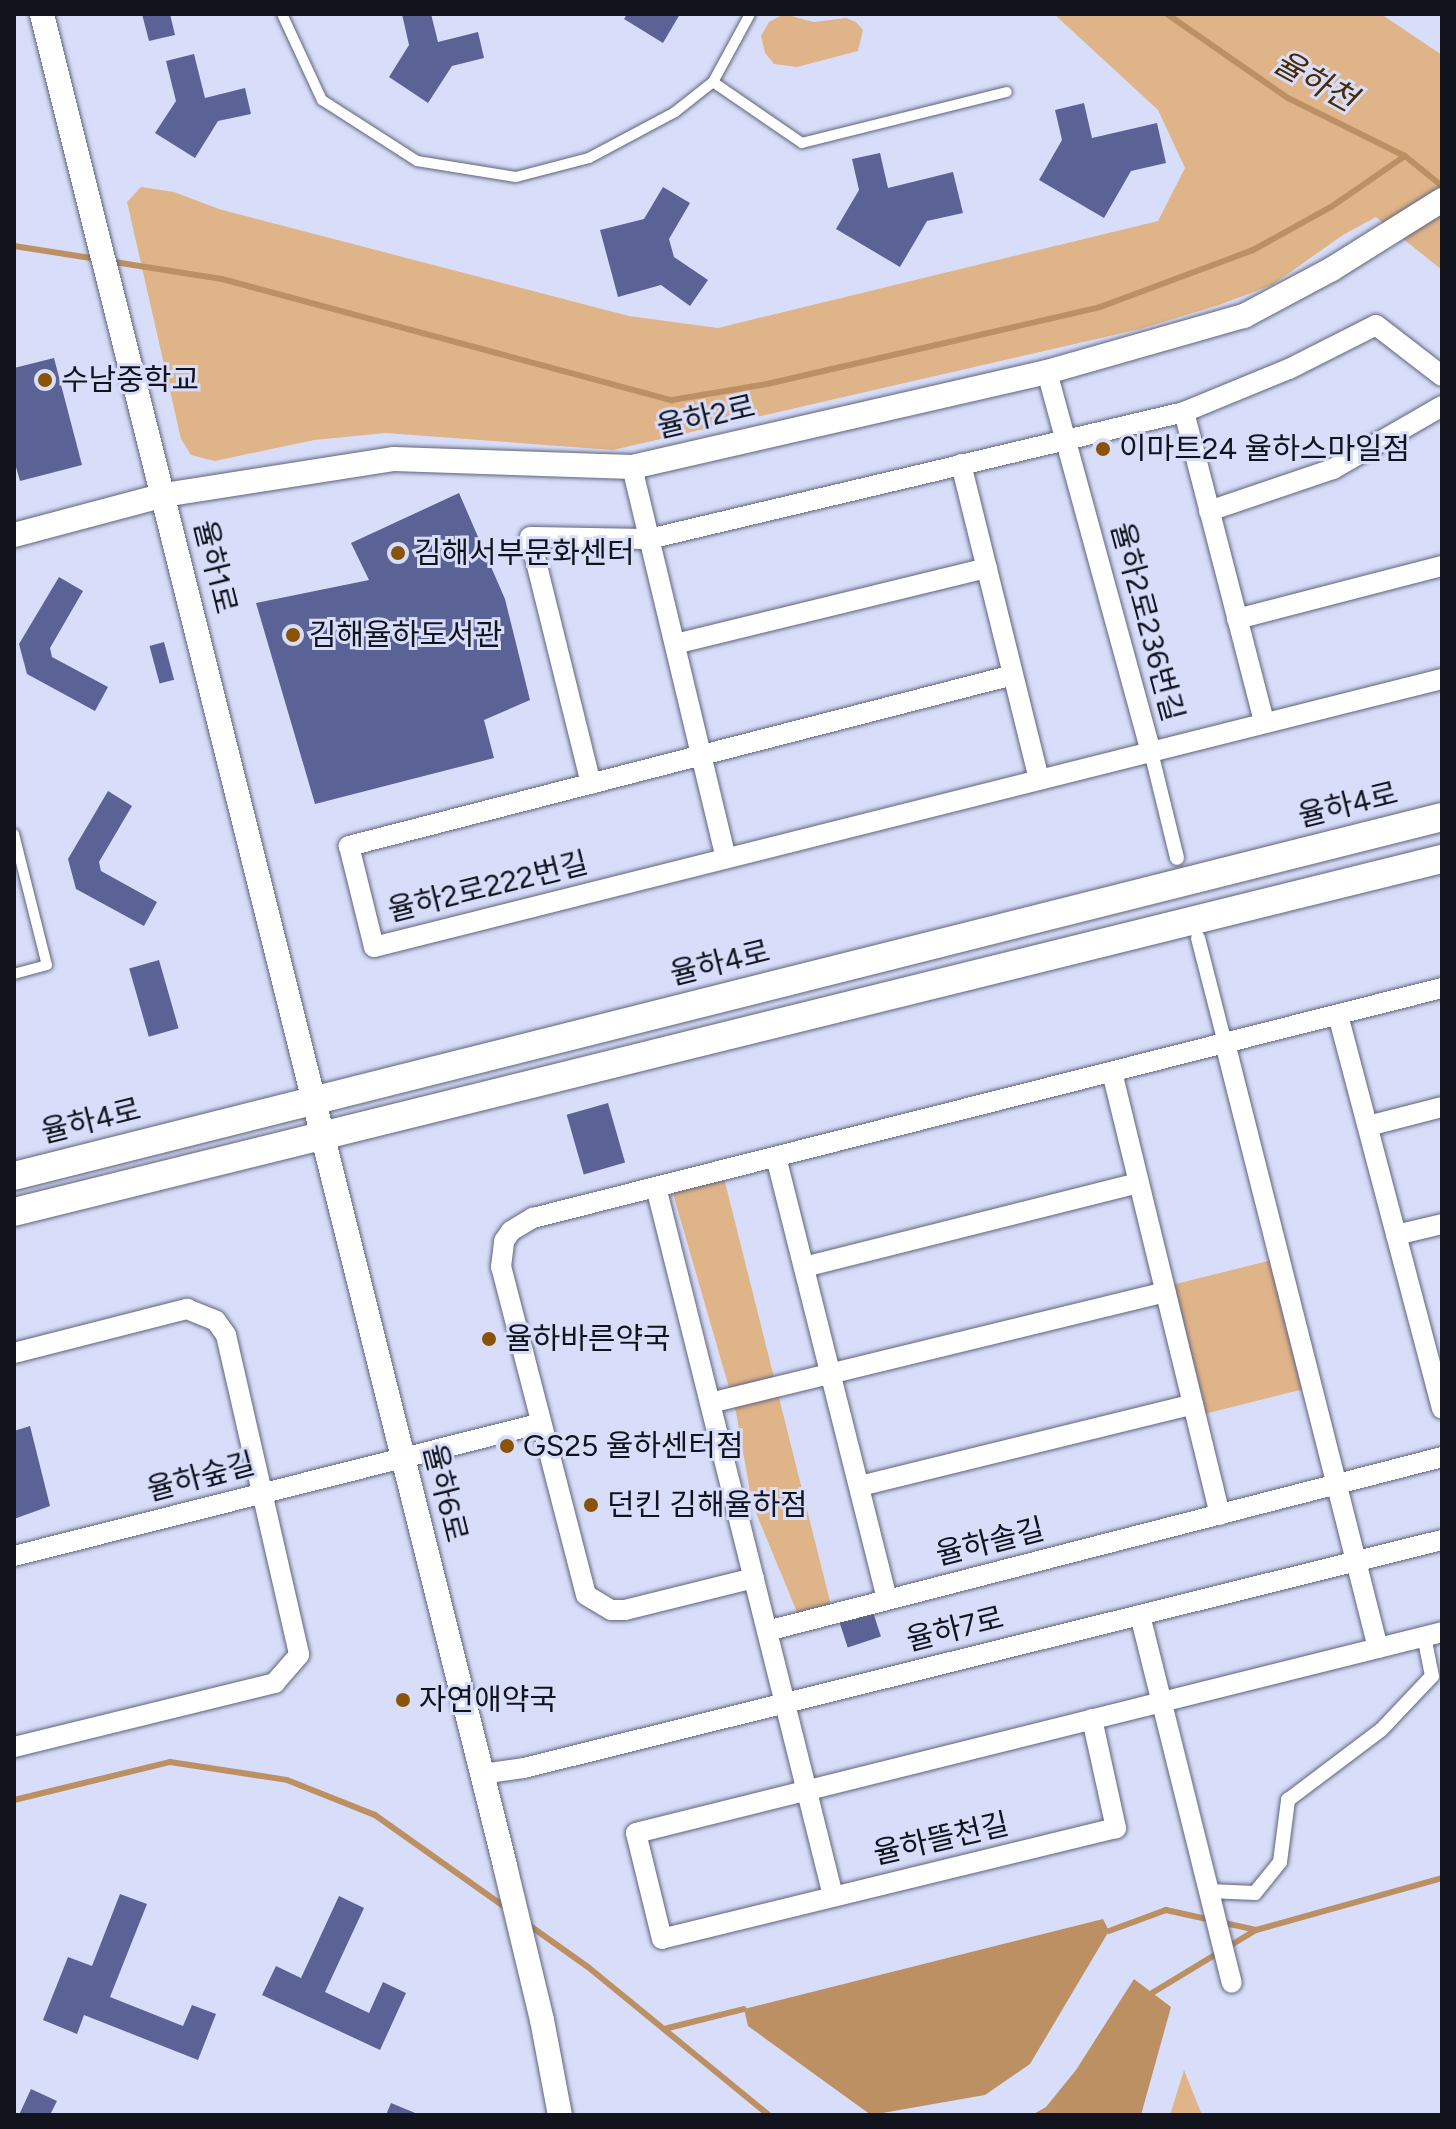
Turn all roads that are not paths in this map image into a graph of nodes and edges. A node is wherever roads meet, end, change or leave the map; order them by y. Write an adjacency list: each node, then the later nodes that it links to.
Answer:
1 (42, 14): 14 (street, 율하1로)
2 (282, 14): 4 (lane)
3 (750, 14): 4 (lane)
4 (713, 82): 5 (lane)
5 (1007, 92)
6 (1442, 200): 7 (street, 율하2로)
7 (1047, 372): 11 (street, 율하2로236번길); 13 (street, 율하2로)
8 (1442, 376): 10 (street)
9 (1442, 406): 15 (street)
10 (1184, 412): 11 (street); 15 (street)
11 (1067, 441): 12 (street); 25 (street, 율하2로236번길)
12 (961, 464): 17 (street); 19 (street)
13 (632, 467): 14 (street, 율하2로); 17 (street)
14 (164, 495): 16 (street, 율하2로); 40 (street, 율하1로)
15 (1209, 511): 20 (street)
16 (14, 535)
17 (649, 539): 21 (street); 28 (street)
18 (1442, 566): 20 (street)
19 (987, 568): 21 (street); 22 (street)
20 (1237, 619): 24 (street)
21 (675, 644): 26 (street)
22 (1013, 675): 26 (street, 율하2로222번길); 27 (street)
23 (1442, 679): 24 (street, 율하2로236번길)
24 (1264, 722): 25 (street, 율하2로236번길)
25 (1151, 752): 27 (street, 율하2로222번길); 32 (street)
26 (702, 755): 28 (street, 율하2로222번길); 31 (street)
27 (1039, 780): 31 (street, 율하2로222번길)
28 (591, 784): 31 (street, 율하2로222번길)
29 (1442, 817): 40 (main road, 율하4로)
30 (14, 834): 35 (lane)
31 (726, 858)
32 (1177, 858)
33 (1442, 859): 43 (main road)
34 (1198, 938): 38 (street)
35 (14, 974)
36 (1442, 988): 37 (street)
37 (1338, 1015): 38 (street); 42 (street)
38 (1225, 1043): 39 (street); 62 (street)
39 (1112, 1072): 44 (street); 46 (street)
40 (315, 1100): 43 (street, 율하1로); 45 (main road, 율하4로)
41 (1442, 1107): 42 (street)
42 (1368, 1126): 50 (street)
43 (323, 1136): 48 (main road); 60 (street, 율하6로)
44 (776, 1157): 47 (street); 51 (street)
45 (14, 1176)
46 (1139, 1183): 51 (street); 52 (street)
47 (656, 1187): 56 (street); 59 (street)
48 (14, 1212)
49 (1442, 1224): 50 (street)
50 (1396, 1235): 53 (street)
51 (804, 1267): 55 (street)
52 (1166, 1292): 55 (street); 57 (street)
53 (1433, 1340): 58 (street)
54 (14, 1353): 64 (street)
55 (832, 1375): 56 (street); 63 (street)
56 (710, 1403): 69 (street)
57 (1193, 1404): 63 (street); 65 (street)
58 (1442, 1409)
59 (542, 1423): 60 (street, 율하숲길); 69 (street)
60 (403, 1455): 64 (street, 율하숲길); 79 (street, 율하6로)
61 (1442, 1457): 62 (street, 율하솔길)
62 (1336, 1484): 65 (street, 율하솔길); 68 (street)
63 (860, 1486): 70 (street)
64 (262, 1492): 67 (street, 율하숲길); 78 (street)
65 (1220, 1515): 70 (street, 율하솔길)
66 (1442, 1540): 68 (street, 율하7로)
67 (14, 1556)
68 (1356, 1561): 71 (street, 율하7로); 74 (street)
69 (754, 1578): 72 (street)
70 (887, 1598): 72 (street, 율하솔길)
71 (1140, 1615): 75 (street, 율하7로); 76 (street)
72 (767, 1631): 75 (street)
73 (1433, 1634): 74 (street); 81 (street)
74 (1378, 1648): 76 (street)
75 (785, 1701): 79 (street, 율하7로); 80 (street)
76 (1162, 1702): 77 (street); 81 (street)
77 (1092, 1719): 80 (street, 율하뜰천길); 82 (street, 율하뜰천길)
78 (14, 1747)
79 (482, 1774): 84 (street, 율하6로)
80 (807, 1790): 82 (street); 82 (street, 율하뜰천길)
81 (1209, 1891): 83 (street)
82 (833, 1896)
83 (1232, 1983)
84 (560, 2115)

